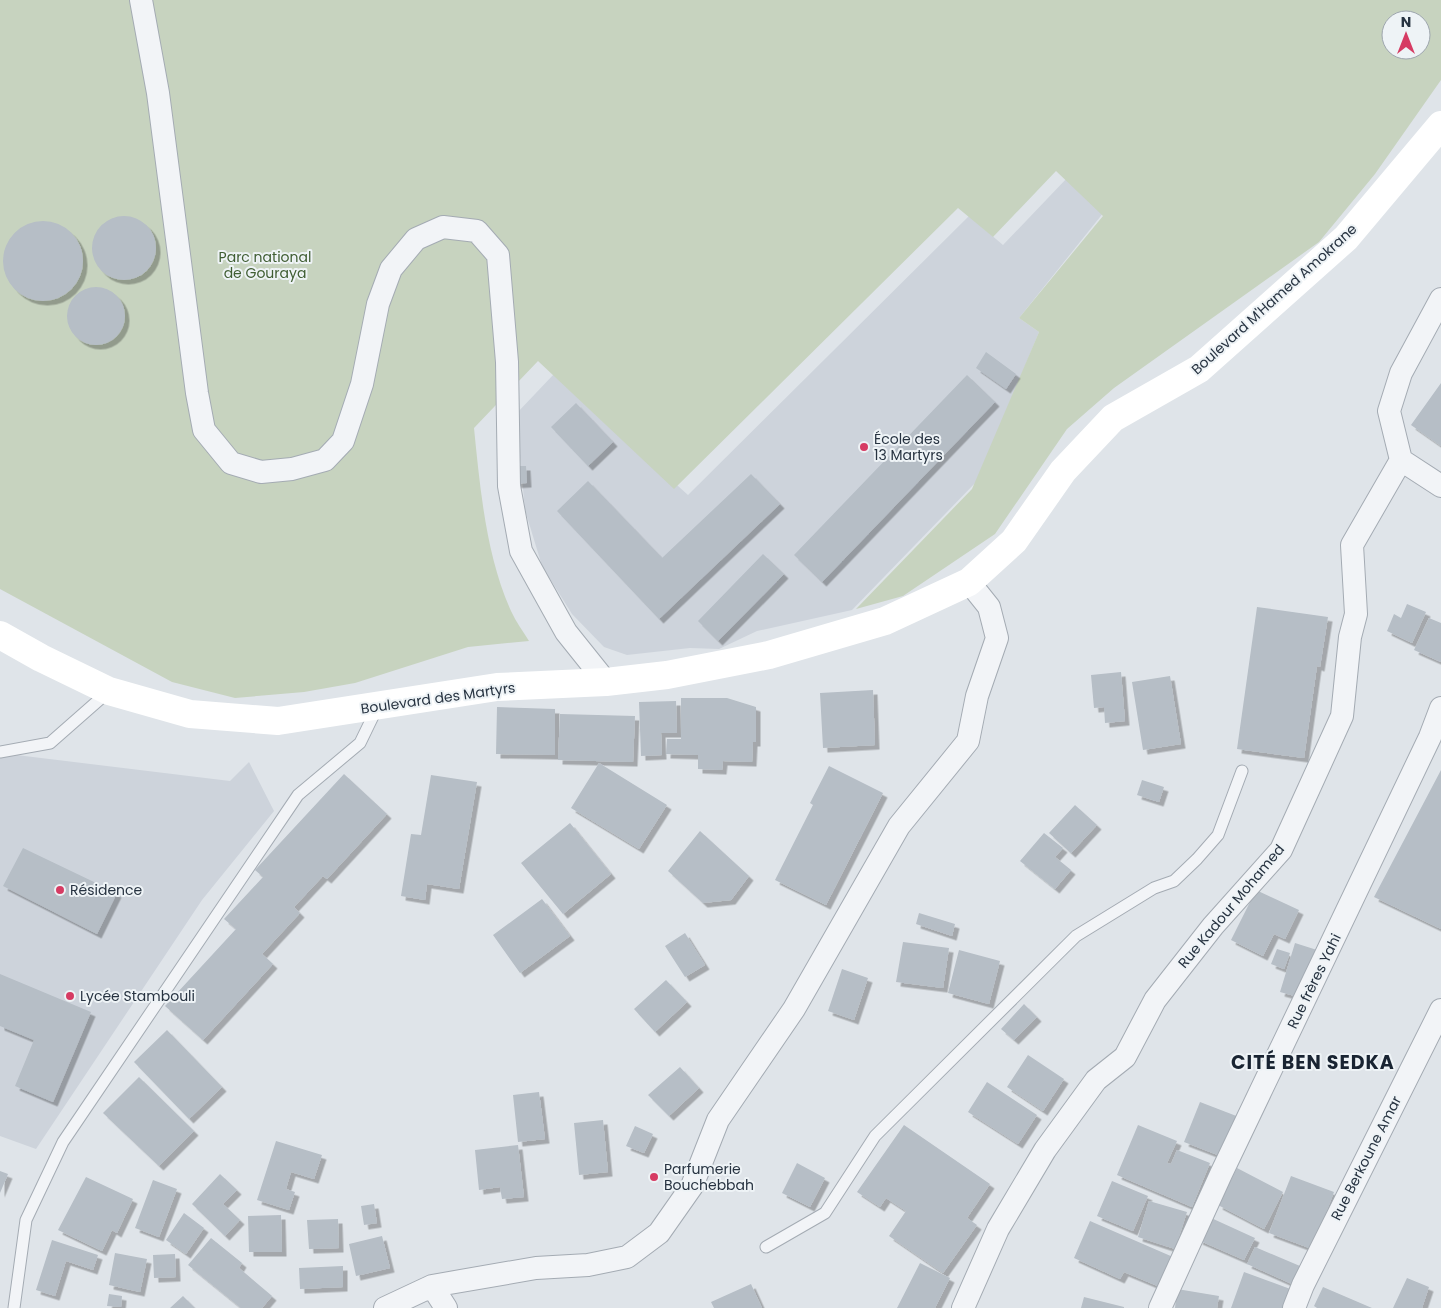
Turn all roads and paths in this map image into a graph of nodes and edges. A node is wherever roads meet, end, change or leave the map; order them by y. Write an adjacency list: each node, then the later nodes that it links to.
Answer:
1 (141, 0): 8 (street)
2 (1441, 126): 6 (main road, Boulevard M'Hamed Amokrane)
3 (1441, 298): 4 (street)
4 (1401, 460): 5 (street); 20 (street, Rue Kadour Mohamed)
5 (1441, 486)
6 (969, 582): 8 (main road, Boulevard des Martyrs); 16 (street)
7 (0, 635): 9 (main road, Boulevard des Martyrs)
8 (606, 682): 10 (main road, Boulevard des Martyrs)
9 (109, 691): 10 (main road, Boulevard des Martyrs); 12 (lane)
10 (378, 707): 17 (lane)
11 (1441, 708): 21 (street, Rue frères Yahi)
12 (0, 752)
13 (1242, 770): 15 (lane)
14 (1441, 1010): 22 (street, Rue Berkoune Amar)
15 (766, 1247)
16 (432, 1286): 18 (street); 19 (street)
17 (14, 1308)
18 (386, 1308)
19 (446, 1308)
20 (963, 1308)
21 (1160, 1308)
22 (1294, 1308)

